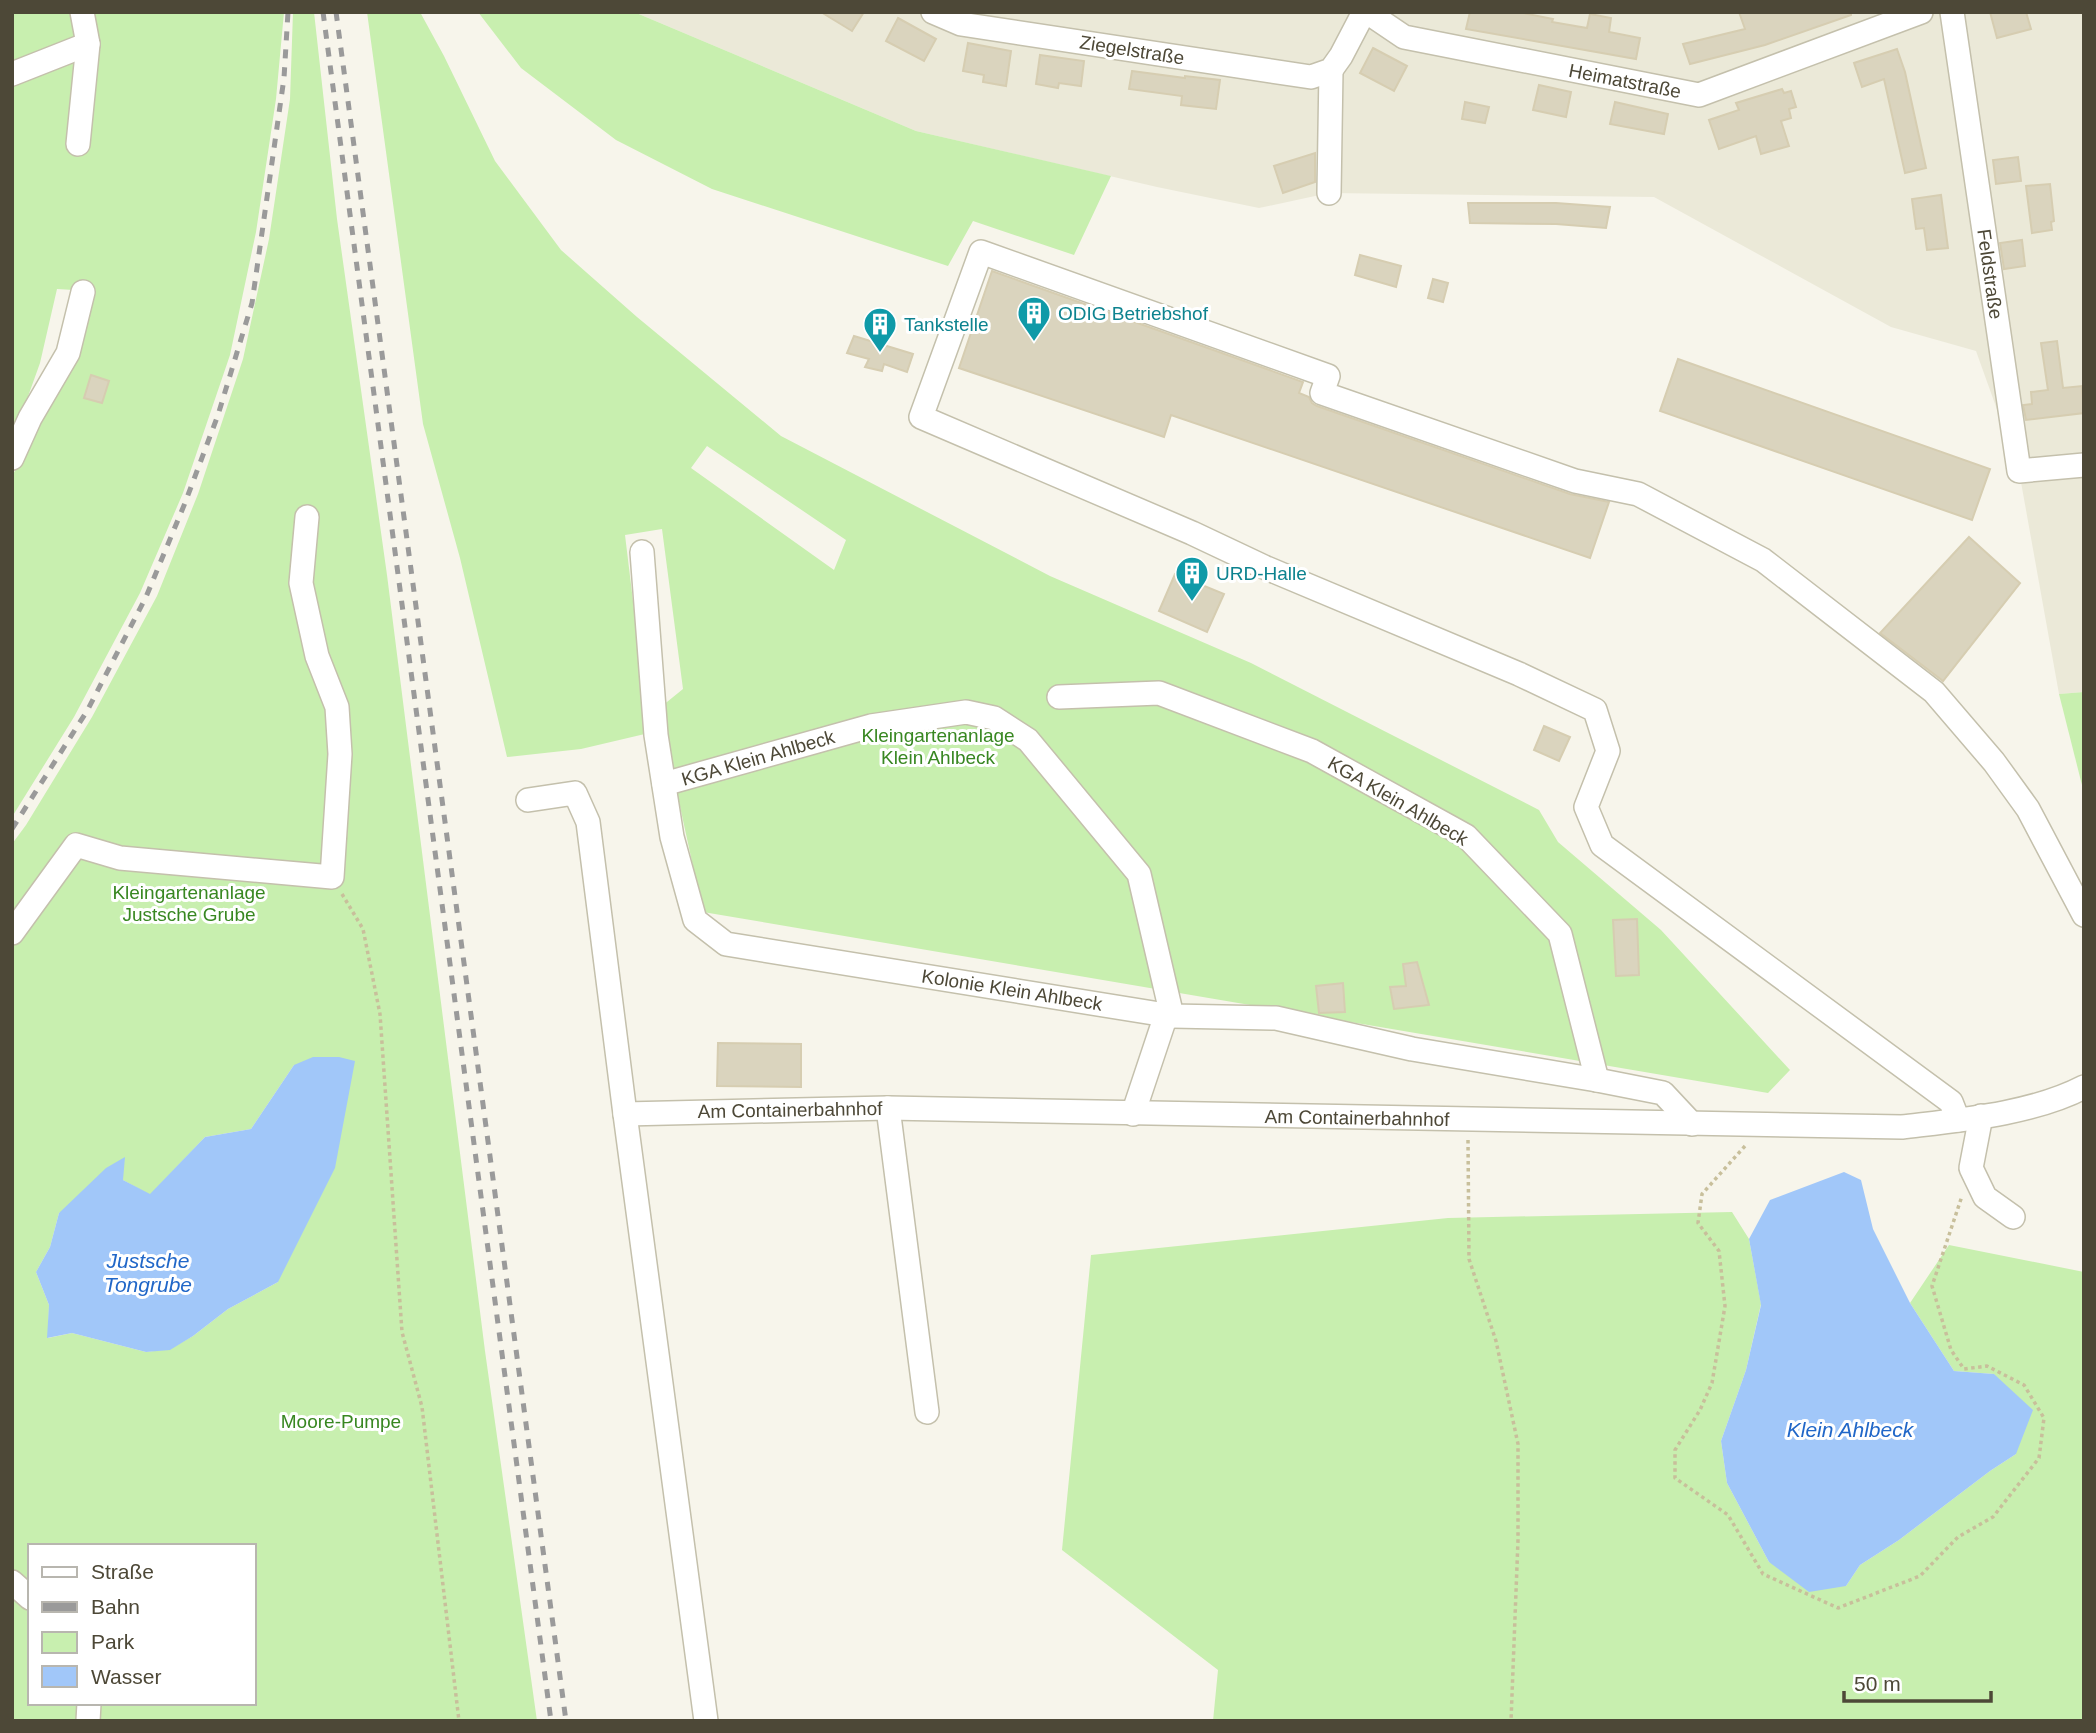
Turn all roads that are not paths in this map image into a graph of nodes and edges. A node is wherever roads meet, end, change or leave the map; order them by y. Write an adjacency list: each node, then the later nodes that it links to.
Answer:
1 (82, 12): 6 (street)
2 (933, 12): 7 (street, Ziegelstraße)
3 (1365, 12): 4 (street, Heimatstraße); 7 (street)
4 (1921, 12)
5 (1952, 12): 13 (street, Feldstraße)
6 (88, 44): 8 (street); 9 (street)
7 (1331, 70): 10 (street)
8 (12, 75)
9 (78, 145)
10 (1329, 193)
11 (83, 292): 12 (street)
12 (12, 458)
13 (2084, 465)
14 (307, 517): 20 (street)
15 (642, 552): 17 (street, Kolonie Klein Ahlbeck)
16 (1059, 697): 22 (street, KGA Klein Ahlbeck)
17 (664, 784): 21 (street, Kolonie Klein Ahlbeck); 21 (street, KGA Klein Ahlbeck)
18 (528, 800): 25 (street)
19 (2084, 915): 28 (street)
20 (12, 933)
21 (1169, 1016): 22 (street, Kolonie Klein Ahlbeck); 26 (street)
22 (1597, 1080): 29 (street, Kolonie Klein Ahlbeck)
23 (2084, 1087): 27 (street, Am Containerbahnhof)
24 (888, 1108): 25 (street, Am Containerbahnhof); 26 (street, Am Containerbahnhof); 31 (street)
25 (625, 1114): 34 (street)
26 (1133, 1114): 29 (street, Am Containerbahnhof)
27 (1981, 1116): 28 (street, Am Containerbahnhof); 30 (street)
28 (1958, 1121): 29 (street, Am Containerbahnhof)
29 (1692, 1124)
30 (2012, 1217)
31 (927, 1412)
32 (12, 1581): 33 (street)
33 (28, 1596)
34 (706, 1721)

